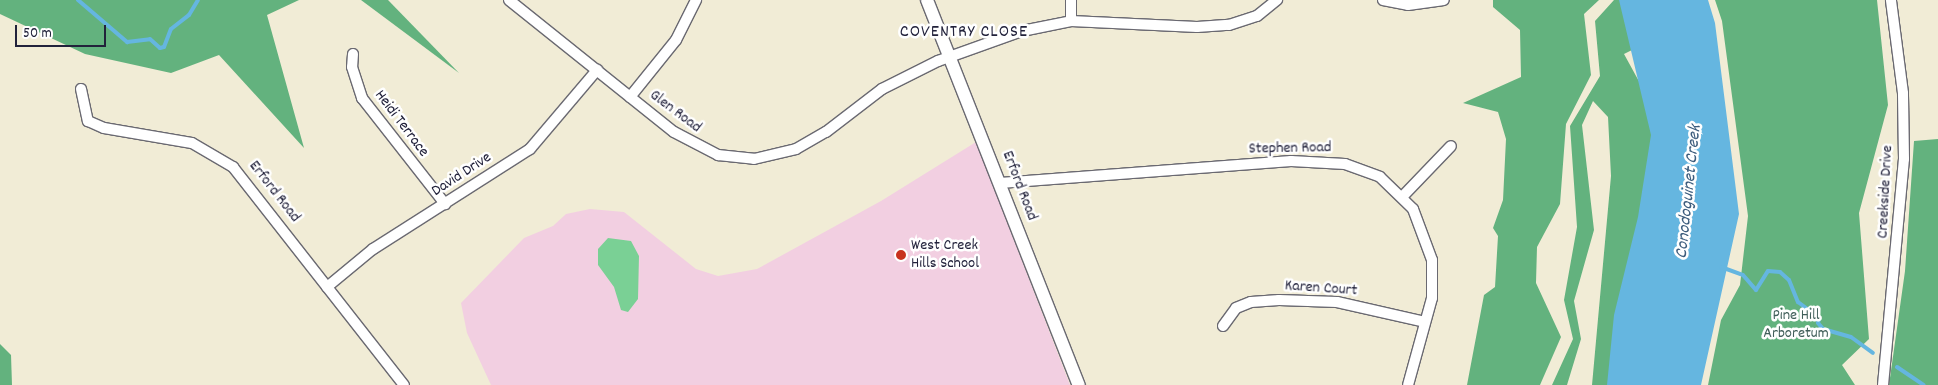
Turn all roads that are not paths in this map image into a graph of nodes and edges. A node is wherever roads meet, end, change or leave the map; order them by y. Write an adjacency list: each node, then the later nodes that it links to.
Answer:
1 (509, 0): 12 (street, Glen Road)
2 (696, 0): 14 (street)
3 (927, 0): 11 (street, Erford Road)
4 (1071, 0): 9 (street)
5 (1277, 0): 9 (street, Glen Road)
6 (1383, 0): 7 (street)
7 (1444, 0)
8 (1891, 0): 25 (street, Creekside Drive)
9 (1071, 21): 11 (street, Glen Road)
10 (353, 54): 18 (street, Heidi Terrace)
11 (950, 57): 14 (street, Glen Road); 16 (street, Erford Road)
12 (597, 70): 14 (street, Glen Road); 18 (street, David Drive)
13 (81, 89): 19 (street, Erford Road)
14 (630, 96)
15 (1451, 146): 17 (street)
16 (1000, 183): 17 (street, Stephen Road); 23 (street, Erford Road)
17 (1403, 196): 20 (street, Stephen Road)
18 (445, 204): 19 (street, David Drive)
19 (327, 287): 22 (street, Erford Road)
20 (1425, 322): 21 (street, Karen Court); 24 (street, Stephen Road)
21 (1223, 326)
22 (404, 385)
23 (1079, 385)
24 (1408, 385)
25 (1882, 385)

